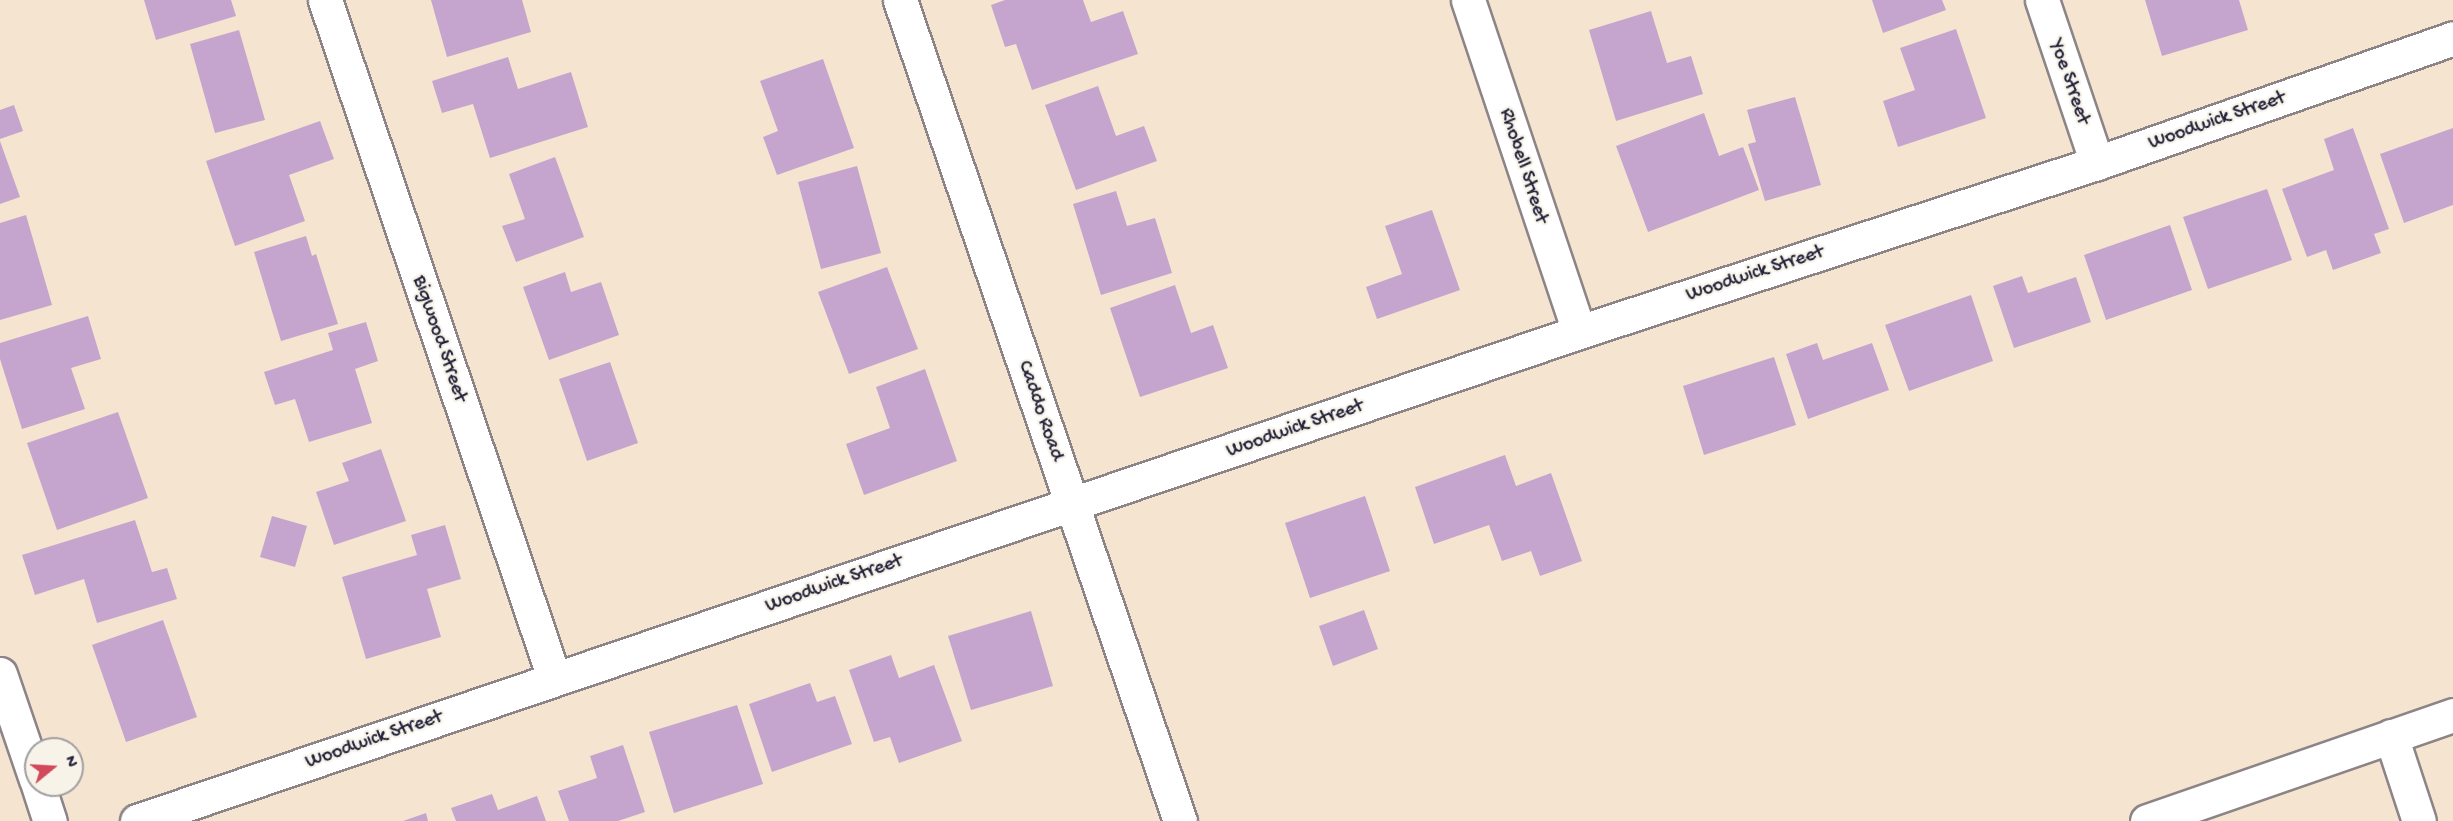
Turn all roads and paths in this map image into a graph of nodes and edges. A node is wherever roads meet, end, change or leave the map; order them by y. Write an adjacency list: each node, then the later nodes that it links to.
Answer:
1 (325, 0): 10 (street, Bigwood Street)
2 (900, 0): 8 (street, Caddo Road)
3 (1468, 0): 7 (street, Rhobell Street)
4 (2042, 0): 6 (street, Yoe Street)
5 (2453, 38): 6 (street, Woodwick Street)
6 (2097, 163): 7 (street, Woodwick Street)
7 (1579, 332): 8 (street, Woodwick Street)
8 (1071, 505): 10 (street, Woodwick Street); 17 (street, Caddo Road)
9 (0, 674): 13 (street)
10 (554, 678): 16 (street, Woodwick Street)
11 (2453, 715): 12 (street)
12 (2391, 736): 18 (street); 19 (street)
13 (24, 745)
14 (42, 797): 15 (street)
15 (50, 821)
16 (137, 821)
17 (1180, 821)
18 (2147, 821)
19 (2419, 821)

